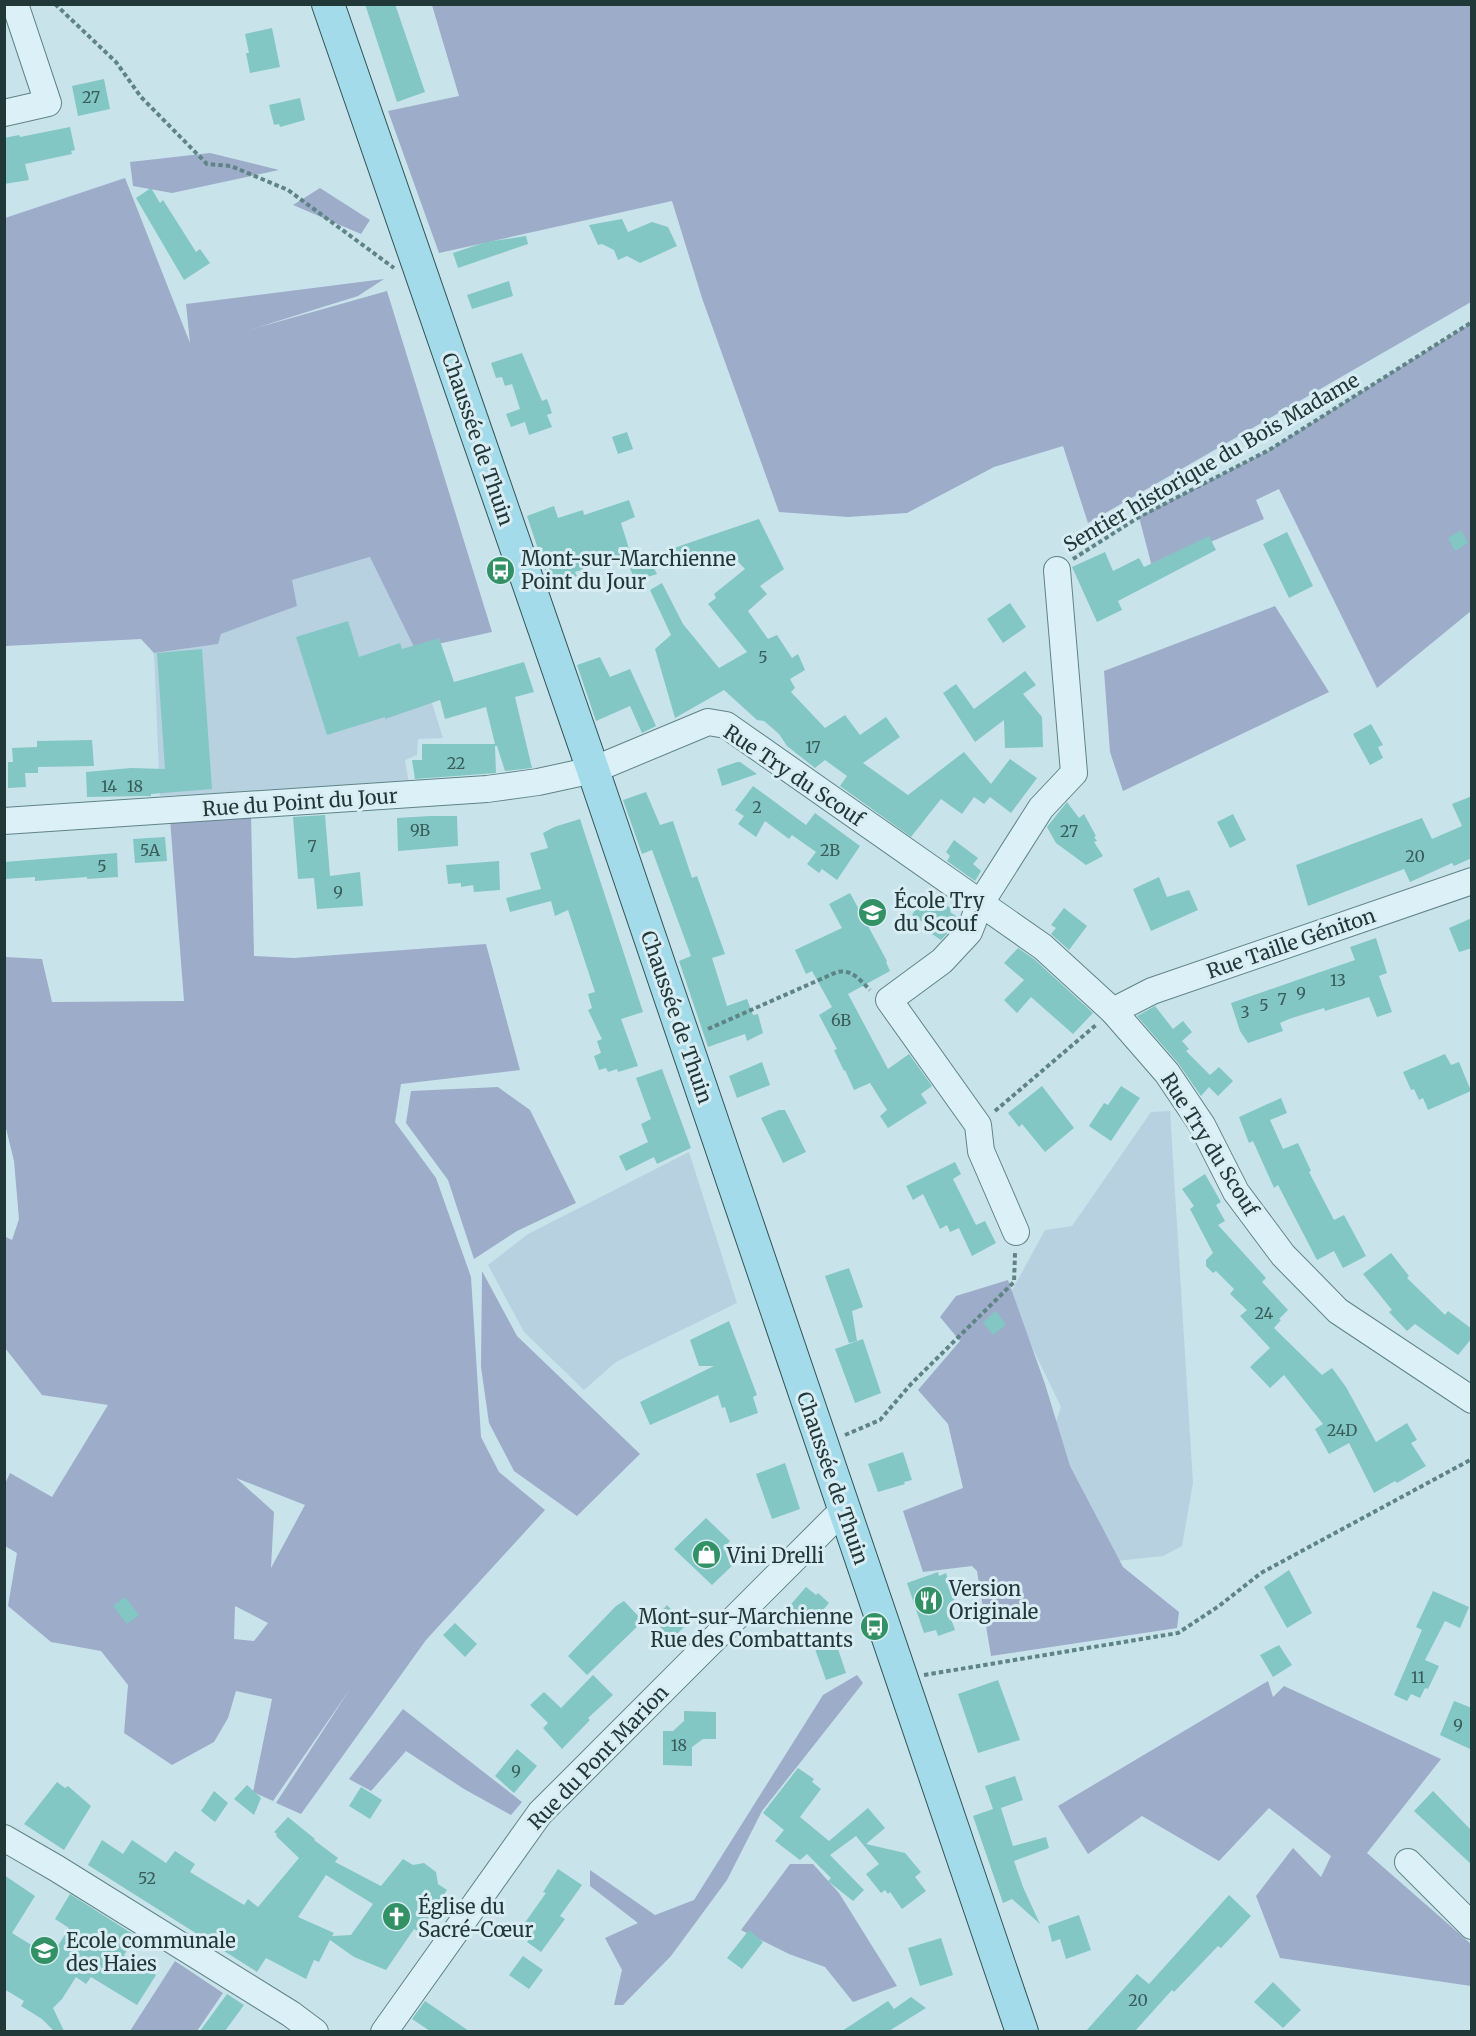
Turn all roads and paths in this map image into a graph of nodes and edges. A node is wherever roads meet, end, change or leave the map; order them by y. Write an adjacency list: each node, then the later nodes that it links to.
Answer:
1 (15, 4): 4 (street)
2 (56, 4): 5 (path)
3 (328, 4): 5 (main road, Chaussée de Thuin)
4 (4, 113)
5 (428, 293): 8 (main road, Chaussée de Thuin)
6 (1472, 322): 7 (path, Sentier historique du Bois Madame)
7 (1057, 570): 11 (street)
8 (593, 770): 9 (street, Rue du Point du Jour); 11 (street, Rue Try du Scouf); 14 (main road, Chaussée de Thuin)
9 (4, 821)
10 (1472, 881): 13 (street, Rue Taille Géniton)
11 (980, 904): 12 (street); 13 (street, Rue Try du Scouf)
12 (889, 1000): 14 (path); 15 (street)
13 (1113, 1011): 15 (path); 17 (street, Rue Try du Scouf)
14 (684, 1039): 18 (main road, Chaussée de Thuin)
15 (978, 1125): 16 (street)
16 (1016, 1232): 18 (path)
17 (1472, 1400)
18 (822, 1444): 20 (main road, Chaussée de Thuin)
19 (1472, 1459): 21 (path)
20 (844, 1509): 21 (main road, Chaussée de Thuin); 26 (street, Rue du Pont Marion)
21 (903, 1678): 27 (main road, Chaussée de Thuin)
22 (4, 1838): 25 (street)
23 (1408, 1862): 24 (street)
24 (1472, 1926)
25 (315, 2031)
26 (384, 2031)
27 (1022, 2031)

